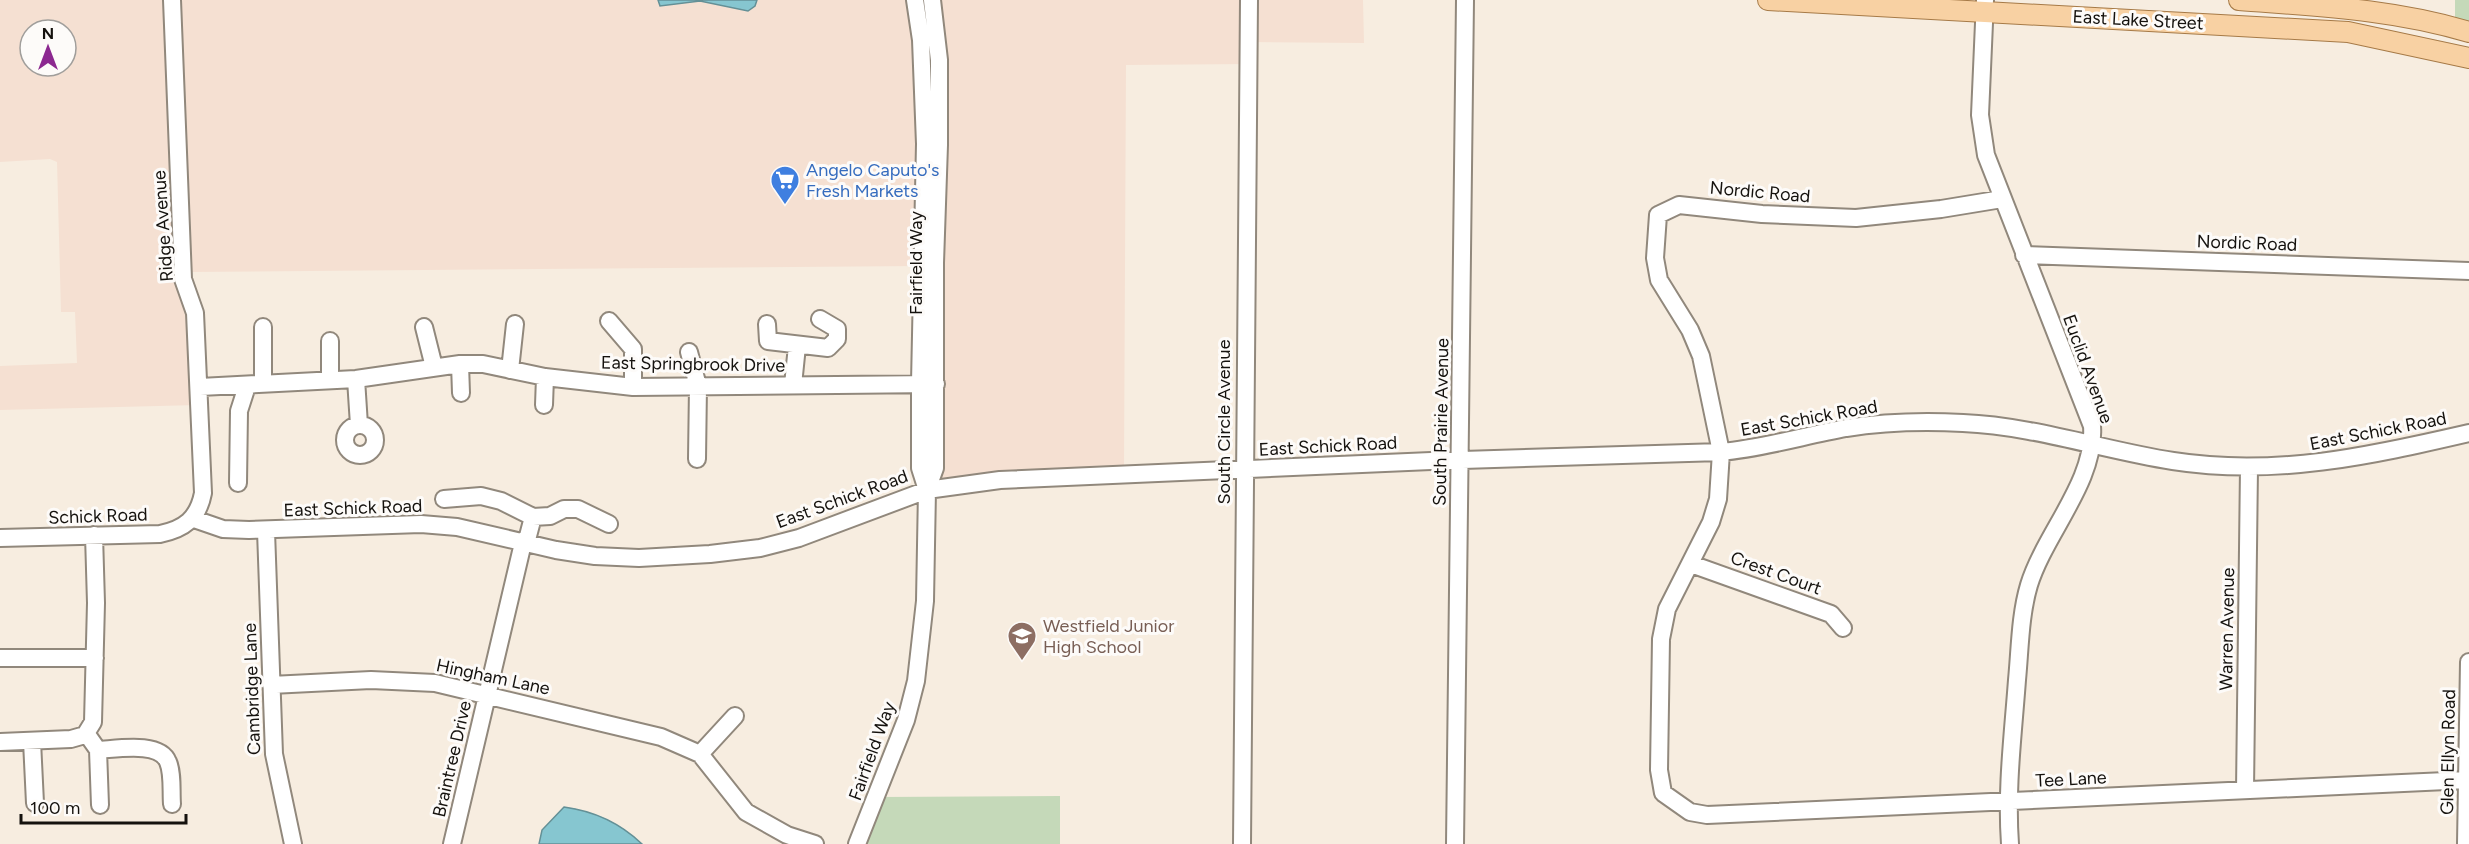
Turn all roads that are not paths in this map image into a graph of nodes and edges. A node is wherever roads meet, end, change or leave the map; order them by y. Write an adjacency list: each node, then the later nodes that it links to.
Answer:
1 (172, 0): 33 (street, Ridge Avenue)
2 (915, 0): 29 (street, Fairfield Way)
3 (932, 0): 29 (street, Fairfield Way)
4 (1249, 0): 44 (street, South Circle Avenue)
5 (1465, 0): 42 (street, South Prairie Avenue)
6 (1768, 0): 8 (main road, East Lake Street)
7 (2239, 0): 9 (main road)
8 (1985, 6): 10 (main road, East Lake Street); 11 (street, Euclid Avenue)
9 (2469, 32)
10 (2469, 58)
11 (2002, 199): 12 (street, Euclid Avenue); 40 (street, Nordic Road)
12 (2024, 255): 13 (street, Nordic Road); 39 (street, Euclid Avenue)
13 (2469, 271)
14 (820, 319): 21 (street)
15 (609, 321): 34 (street)
16 (515, 324): 25 (street)
17 (767, 324): 21 (street)
18 (263, 327): 30 (street)
19 (424, 327): 24 (street)
20 (330, 341): 28 (street)
21 (797, 346): 31 (street)
22 (689, 352): 32 (street)
23 (460, 364): 24 (street, East Springbrook Drive); 25 (street, East Springbrook Drive); 35 (street)
24 (434, 367): 27 (street, East Springbrook Drive)
25 (510, 370): 26 (street, East Springbrook Drive)
26 (545, 377): 34 (street, East Springbrook Drive); 36 (street)
27 (356, 379): 28 (street, East Springbrook Drive); 37 (street)
28 (330, 380): 30 (street, East Springbrook Drive)
29 (928, 383): 31 (street, East Springbrook Drive); 46 (street, Fairfield Way)
30 (255, 385): 33 (street, East Springbrook Drive); 45 (street)
31 (793, 385): 32 (street, East Springbrook Drive)
32 (698, 386): 34 (street, East Springbrook Drive); 41 (street)
33 (200, 387): 49 (street, Ridge Avenue)
34 (633, 387)
35 (460, 393)
36 (544, 405)
37 (359, 425)
38 (2469, 433): 43 (street, East Schick Road)
39 (2093, 443): 40 (street, East Schick Road); 43 (street, East Schick Road); 70 (street, Euclid Avenue)
40 (1721, 452): 42 (street, East Schick Road); 55 (street)
41 (697, 459)
42 (1460, 460): 44 (street, East Schick Road); 79 (street, South Prairie Avenue)
43 (2249, 468): 69 (street, Warren Avenue)
44 (1244, 469): 46 (street, East Schick Road); 78 (street, South Circle Avenue)
45 (238, 483)
46 (927, 490): 54 (street, East Schick Road); 77 (street, Fairfield Way)
47 (444, 499): 48 (street)
48 (533, 517): 50 (street); 54 (street, Braintree Drive)
49 (194, 519): 51 (street, East Schick Road); 52 (street, Schick Road)
50 (609, 524)
51 (266, 531): 54 (street, East Schick Road); 60 (street, Cambridge Lane)
52 (94, 535): 53 (street, Schick Road); 58 (street)
53 (0, 538)
54 (523, 543): 61 (street, Braintree Drive)
55 (1691, 564): 56 (street, Crest Court); 70 (street, Tee Lane)
56 (1843, 628)
57 (0, 658): 58 (street)
58 (95, 658): 63 (street)
59 (2469, 662): 68 (street, Glen Ellyn Road)
60 (271, 685): 61 (street, Hingham Lane); 74 (street, Cambridge Lane)
61 (487, 694): 67 (street, Hingham Lane); 75 (street, Braintree Drive)
62 (735, 716): 67 (street)
63 (87, 733): 64 (street); 66 (street)
64 (32, 741): 65 (street); 71 (street)
65 (0, 742)
66 (98, 750): 72 (street); 73 (street)
67 (700, 754): 76 (street, Hingham Lane)
68 (2468, 780): 69 (street, Tee Lane); 81 (street, Glen Ellyn Road)
69 (2245, 790): 70 (street, Tee Lane)
70 (2007, 801): 80 (street, Euclid Avenue)
71 (35, 803)
72 (172, 804)
73 (100, 805)
74 (293, 844)
75 (452, 844)
76 (815, 844)
77 (857, 844)
78 (1242, 844)
79 (1455, 844)
80 (2010, 844)
81 (2466, 844)

